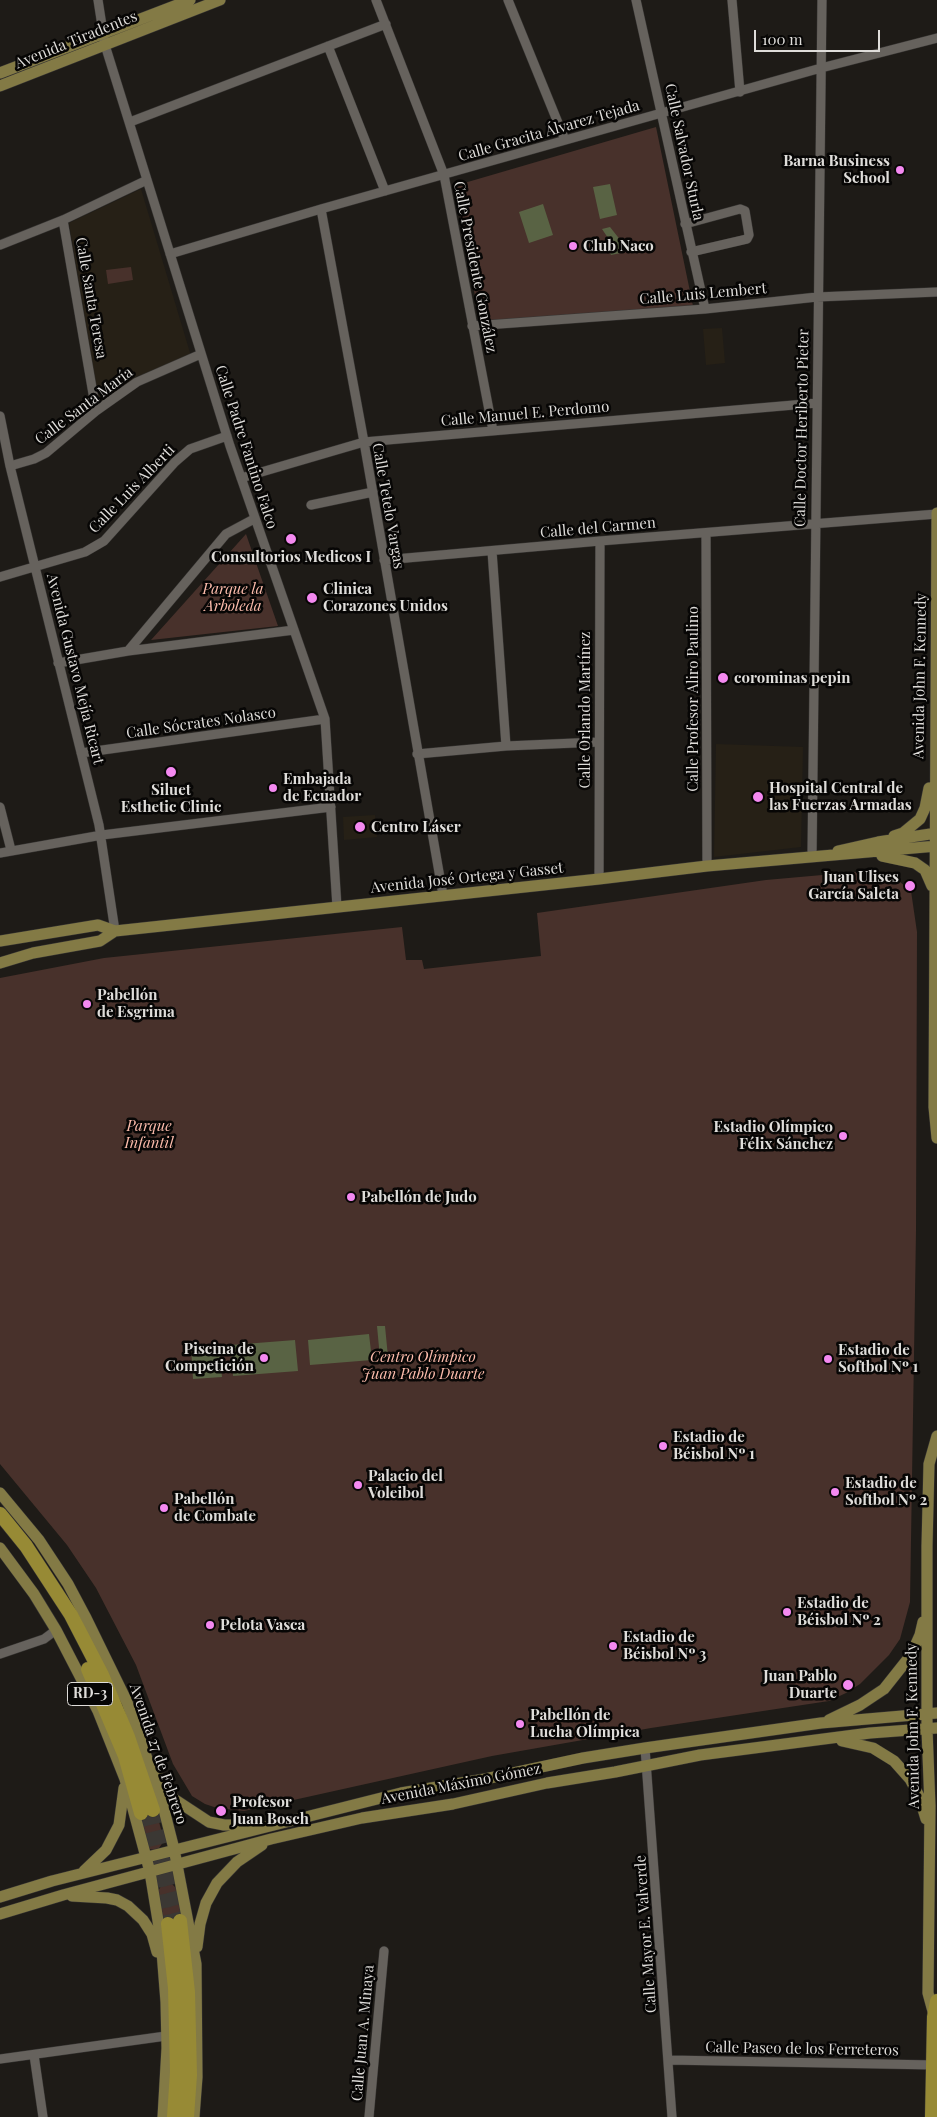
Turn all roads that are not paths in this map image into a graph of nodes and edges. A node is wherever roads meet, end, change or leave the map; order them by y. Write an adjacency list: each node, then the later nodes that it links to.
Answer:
1 (98, 0): 11 (street, Calle Padre Fantino Falco)
2 (190, 0): 11 (main road, Avenida Tiradentes)
3 (220, 0): 11 (main road, Avenida Tiradentes)
4 (376, 0): 9 (street, Calle Presidente González)
5 (508, 0): 19 (street)
6 (636, 0): 17 (street, Calle Salvador Sturla)
7 (732, 0): 16 (street)
8 (822, 0): 13 (street, Calle Doctor Heriberto Pieter)
9 (386, 24): 12 (street); 20 (street, Calle Presidente González)
10 (937, 38): 13 (street, Calle Gracita Álvarez Tejada)
11 (104, 40): 14 (main road, Avenida Tiradentes); 15 (main road, Avenida Tiradentes); 18 (street, Calle Padre Fantino Falco)
12 (328, 46): 18 (street); 22 (street)
13 (821, 68): 16 (street, Calle Gracita Álvarez Tejada); 30 (street, Calle Doctor Heriberto Pieter)
14 (0, 72)
15 (0, 86)
16 (740, 92): 17 (street, Calle Gracita Álvarez Tejada)
17 (662, 114): 19 (street, Calle Gracita Álvarez Tejada); 25 (street, Calle Salvador Sturla)
18 (130, 122): 21 (street, Calle Padre Fantino Falco)
19 (564, 140): 20 (street, Calle Gracita Álvarez Tejada)
20 (444, 175): 22 (street, Calle Gracita Álvarez Tejada); 32 (street, Calle Presidente González)
21 (148, 180): 24 (street); 28 (street, Calle Padre Fantino Falco)
22 (385, 191): 23 (street, Calle Gracita Álvarez Tejada)
23 (321, 209): 28 (street, Calle Gracita Álvarez Tejada); 39 (street, Calle Tetelo Vargas)
24 (63, 220): 26 (street); 35 (street, Calle Santa Teresa)
25 (685, 224): 27 (street, Calle Salvador Sturla); 27 (street)
26 (0, 245)
27 (691, 252): 31 (street, Calle Salvador Sturla)
28 (170, 254): 33 (street, Calle Padre Fantino Falco)
29 (937, 292): 30 (street, Calle Luis Lembert)
30 (817, 297): 31 (street, Calle Luis Lembert); 34 (street, Calle Doctor Heriberto Pieter)
31 (704, 309): 32 (street, Calle Luis Lembert)
32 (472, 326): 37 (street, Calle Presidente González)
33 (201, 354): 35 (street, Calle Santa María); 38 (street, Calle Padre Fantino Falco)
34 (817, 403): 37 (street, Calle Manuel E. Perdomo); 46 (street, Calle Doctor Heriberto Pieter)
35 (96, 411): 40 (street, Calle Santa María)
36 (0, 416): 40 (street, Avenida Gustavo Mejía Ricart)
37 (492, 431): 39 (street, Calle Manuel E. Perdomo)
38 (227, 436): 41 (street, Calle Padre Fantino Falco); 51 (street, Calle Luis Alberti)
39 (364, 442): 41 (street, Calle Manuel E. Perdomo); 42 (street, Calle Tetelo Vargas)
40 (10, 466): 51 (street, Avenida Gustavo Mejía Ricart)
41 (241, 478): 45 (street, Calle Padre Fantino Falco)
42 (372, 492): 43 (street); 50 (street, Calle Tetelo Vargas)
43 (311, 505)
44 (937, 514): 46 (street); 57 (main road, Avenida John F. Kennedy)
45 (254, 519): 53 (street, Calle Padre Fantino Falco); 54 (street)
46 (815, 524): 47 (street, Calle del Carmen); 71 (street, Calle Doctor Heriberto Pieter)
47 (706, 533): 48 (street, Calle del Carmen); 73 (street, Calle Profesor Aliro Paulino)
48 (600, 540): 49 (street, Calle del Carmen); 58 (street, Calle Orlando Martínez)
49 (492, 551): 50 (street, Calle del Carmen); 59 (street)
50 (384, 560): 61 (street, Calle Tetelo Vargas)
51 (35, 567): 52 (street, Calle Luis Alberti); 55 (street, Avenida Gustavo Mejía Ricart)
52 (0, 577)
53 (294, 630): 54 (street); 56 (street, Calle Padre Fantino Falco)
54 (128, 650): 55 (street)
55 (58, 663): 60 (street, Avenida Gustavo Mejía Ricart)
56 (325, 719): 60 (street, Calle Sócrates Nolasco); 64 (street, Calle Padre Fantino Falco)
57 (936, 740): 62 (main road, Avenida John F. Kennedy)
58 (598, 742): 59 (street); 74 (street, Calle Orlando Martínez)
59 (506, 746): 61 (street)
60 (81, 753): 66 (street, Avenida Gustavo Mejía Ricart)
61 (417, 754): 76 (street, Calle Tetelo Vargas)
62 (935, 756): 65 (main road, Avenida John F. Kennedy); 67 (main road)
63 (0, 807): 69 (street)
64 (331, 807): 66 (street); 77 (street, Calle Padre Fantino Falco)
65 (936, 833): 67 (main road, Avenida José Ortega y Gasset); 68 (main road, Avenida John F. Kennedy)
66 (102, 834): 69 (street); 78 (street, Avenida Gustavo Mejía Ricart)
67 (878, 842): 71 (main road, Avenida José Ortega y Gasset)
68 (936, 847): 72 (main road, Avenida José Ortega y Gasset); 75 (main road, Avenida John F. Kennedy)
69 (11, 850): 70 (street)
70 (0, 853)
71 (817, 855): 72 (main road, Avenida José Ortega y Gasset); 73 (main road, Avenida José Ortega y Gasset)
72 (853, 855): 75 (main road)
73 (707, 866): 74 (main road, Avenida José Ortega y Gasset)
74 (599, 879): 76 (main road, Avenida José Ortega y Gasset)
75 (935, 894): 79 (main road, Avenida John F. Kennedy)
76 (443, 896): 77 (main road, Avenida José Ortega y Gasset)
77 (337, 907): 78 (main road, Avenida José Ortega y Gasset)
78 (115, 931): 80 (main road, Avenida José Ortega y Gasset); 83 (main road, Avenida José Ortega y Gasset)
79 (936, 935): 84 (main road, Avenida John F. Kennedy)
80 (17, 940): 81 (main road, Avenida José Ortega y Gasset); 82 (street)
81 (0, 942)
82 (0, 947)
83 (0, 963)
84 (937, 1138)
85 (937, 1436): 90 (main road, Avenida John F. Kennedy)
86 (0, 1493): 97 (main road, Avenida 27 de Febrero / RD-3)
87 (0, 1514): 88 (highway, RD-3)
88 (0, 1526)
89 (0, 1548): 91 (main road, RD-3)
90 (927, 1606): 93 (main road, Avenida John F. Kennedy); 94 (main road)
91 (56, 1630): 92 (street); 100 (main road, RD-3)
92 (0, 1654)
93 (932, 1713): 94 (main road, Avenida Máximo Gómez); 95 (main road, Avenida John F. Kennedy)
94 (821, 1723): 98 (main road, Avenida Máximo Gómez)
95 (932, 1729): 96 (main road, Avenida Máximo Gómez); 104 (main road, Avenida John F. Kennedy)
96 (823, 1739): 99 (main road, Avenida Máximo Gómez); 104 (main road)
97 (142, 1747): 101 (main road); 103 (main road, Avenida 27 de Febrero / RD-3)
98 (645, 1748): 99 (street, Calle Mayor E. Valverde); 101 (main road, Avenida Máximo Gómez)
99 (647, 1766): 102 (main road, Avenida Máximo Gómez); 120 (street, Calle Mayor E. Valverde)
100 (125, 1778): 105 (main road, RD-3); 108 (main road)
101 (266, 1826): 103 (main road, Avenida Máximo Gómez)
102 (271, 1839): 106 (main road, Avenida Máximo Gómez); 113 (main road)
103 (174, 1849): 105 (main road, Avenida Máximo Gómez); 106 (main road, Avenida 27 de Febrero / RD-3)
104 (929, 1853): 116 (main road, Avenida John F. Kennedy)
105 (145, 1856): 107 (main road, RD-3); 108 (main road, Avenida Máximo Gómez)
106 (177, 1865): 107 (main road, Avenida Máximo Gómez); 113 (main road, Avenida 27 de Febrero / RD-3)
107 (150, 1872): 109 (main road, Avenida Máximo Gómez); 114 (main road, RD-3)
108 (81, 1873): 110 (main road, Avenida Máximo Gómez)
109 (63, 1895): 111 (main road, Avenida Máximo Gómez); 114 (main road)
110 (0, 1897)
111 (0, 1914)
112 (384, 1951): 127 (street, Calle Juan A. Minaya)
113 (196, 1964): 126 (main road, Avenida 27 de Febrero / RD-3)
114 (164, 1982): 117 (main road, RD-3)
115 (937, 2001): 116 (highway)
116 (934, 2017): 121 (highway)
117 (166, 2036): 118 (street); 123 (main road, RD-3)
118 (34, 2055): 119 (street); 122 (street)
119 (0, 2059)
120 (669, 2060): 121 (street, Calle Paseo de los Ferreteros); 128 (street, Calle Mayor E. Valverde)
121 (934, 2065): 129 (highway)
122 (43, 2117)
123 (163, 2117)
124 (174, 2117): 125 (highway)
125 (187, 2117)
126 (194, 2117)
127 (369, 2117)
128 (672, 2117)
129 (932, 2117)

